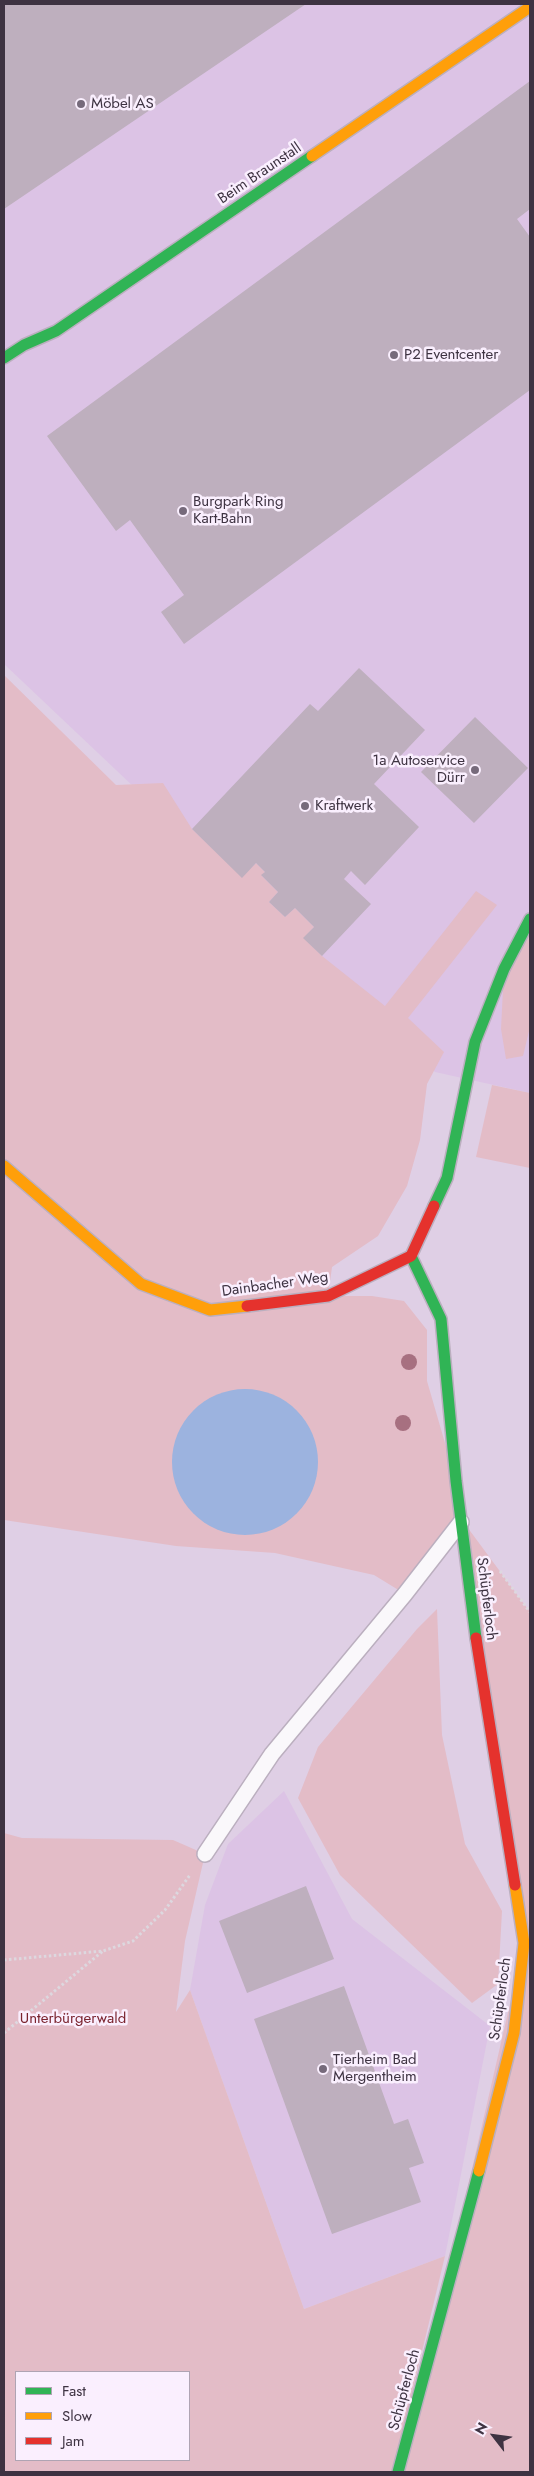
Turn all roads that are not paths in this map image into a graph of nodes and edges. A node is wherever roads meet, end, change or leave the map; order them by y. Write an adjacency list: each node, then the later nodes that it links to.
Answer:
1 (530, 7): 2 (street, Beim Braunstall)
2 (4, 358)
3 (530, 919): 5 (street)
4 (4, 1166): 5 (street, Dainbacher Weg)
5 (411, 1256): 6 (street, Schüpferloch)
6 (462, 1520): 7 (lane); 8 (street, Schüpferloch)
7 (205, 1854)
8 (398, 2472)

